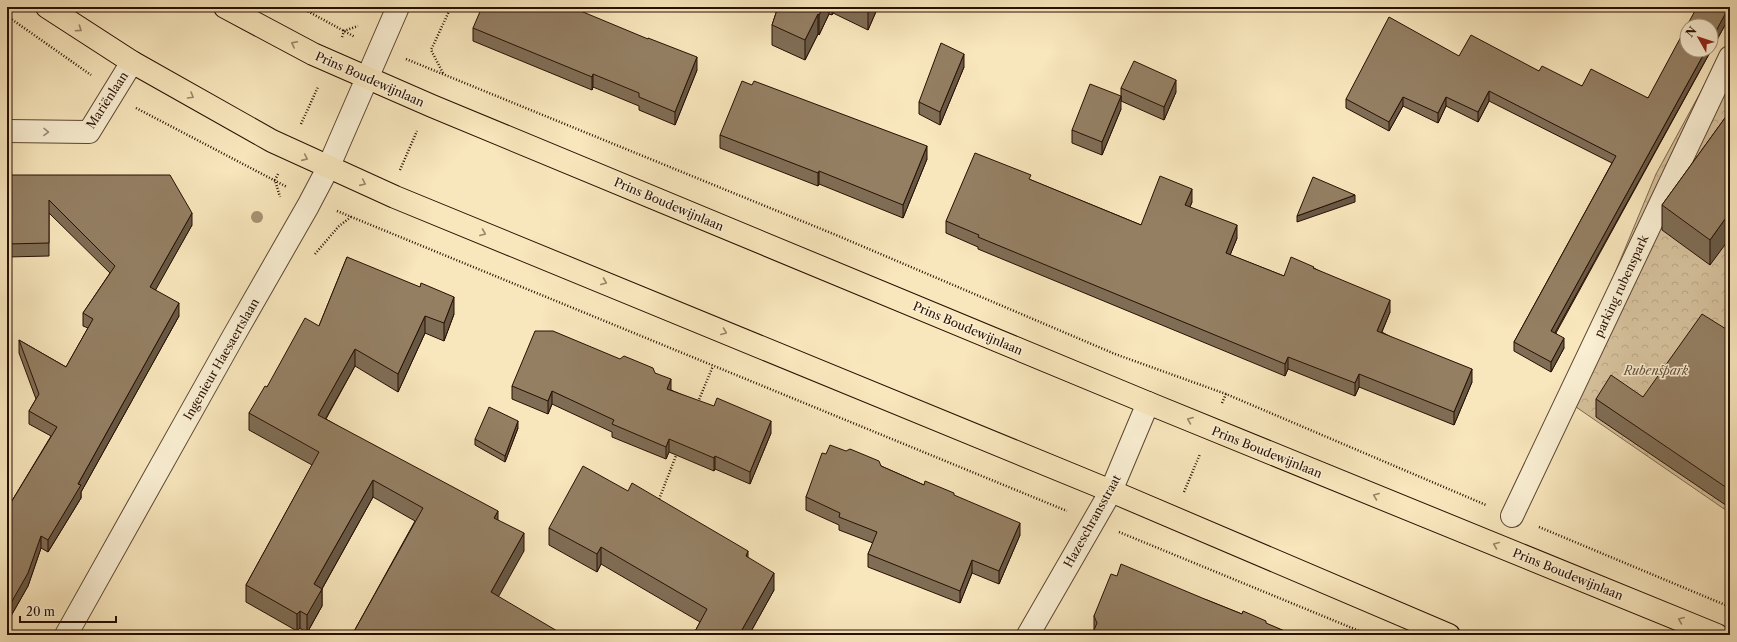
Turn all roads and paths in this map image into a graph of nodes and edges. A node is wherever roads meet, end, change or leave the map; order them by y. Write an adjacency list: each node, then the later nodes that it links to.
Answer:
1 (47, 7): 8 (main road, one-way to 8)
2 (225, 7): 9 (main road, Prins Boudewijnlaan, one-way to 2)
3 (398, 7): 11 (street, Ingenieur Haesaertslaan)
4 (451, 7): 10 (path)
5 (7, 16): 12 (path)
6 (344, 31): 9 (path)
7 (1730, 57): 29 (street, parking rubenspark)
8 (132, 62): 12 (street, Mariënlaan); 15 (main road, one-way to 15)
9 (330, 62): 11 (main road, Prins Boudewijnlaan); 15 (path)
10 (443, 74): 13 (path); 22 (path)
11 (367, 79): 13 (main road, Prins Boudewijnlaan); 16 (street, Ingenieur Haesaertslaan)
12 (114, 91): 14 (street, Mariënlaan, one-way to 12); 17 (path)
13 (429, 105): 18 (path); 23 (main road, Prins Boudewijnlaan)
14 (7, 131)
15 (289, 150): 16 (main road, one-way to 16); 17 (path)
16 (328, 168): 18 (main road, one-way to 18); 19 (street, Ingenieur Haesaertslaan)
17 (275, 180): 19 (path)
18 (389, 194): 20 (path); 27 (main road, one-way to 27)
19 (312, 200): 20 (path); 34 (street, Ingenieur Haesaertslaan)
20 (374, 227): 21 (path)
21 (713, 366): 24 (path); 31 (path)
22 (1226, 394): 25 (path); 29 (path)
23 (1148, 403): 25 (main road, Prins Boudewijnlaan, one-way to 23); 27 (street, Hazeschransstraat)
24 (696, 406)
25 (1211, 429): 30 (path); 38 (main road, Prins Boudewijnlaan, one-way to 25)
26 (678, 450): 28 (path)
27 (1111, 491): 30 (main road); 31 (street, Hazeschransstraat)
28 (658, 502)
29 (1512, 516): 33 (path)
30 (1173, 517): 32 (path); 37 (main road)
31 (1094, 522): 32 (path); 35 (street, Hazeschransstraat)
32 (1160, 549): 36 (path)
33 (1730, 607)
34 (66, 635)
35 (1028, 635)
36 (1369, 635)
37 (1449, 635)
38 (1717, 635)

